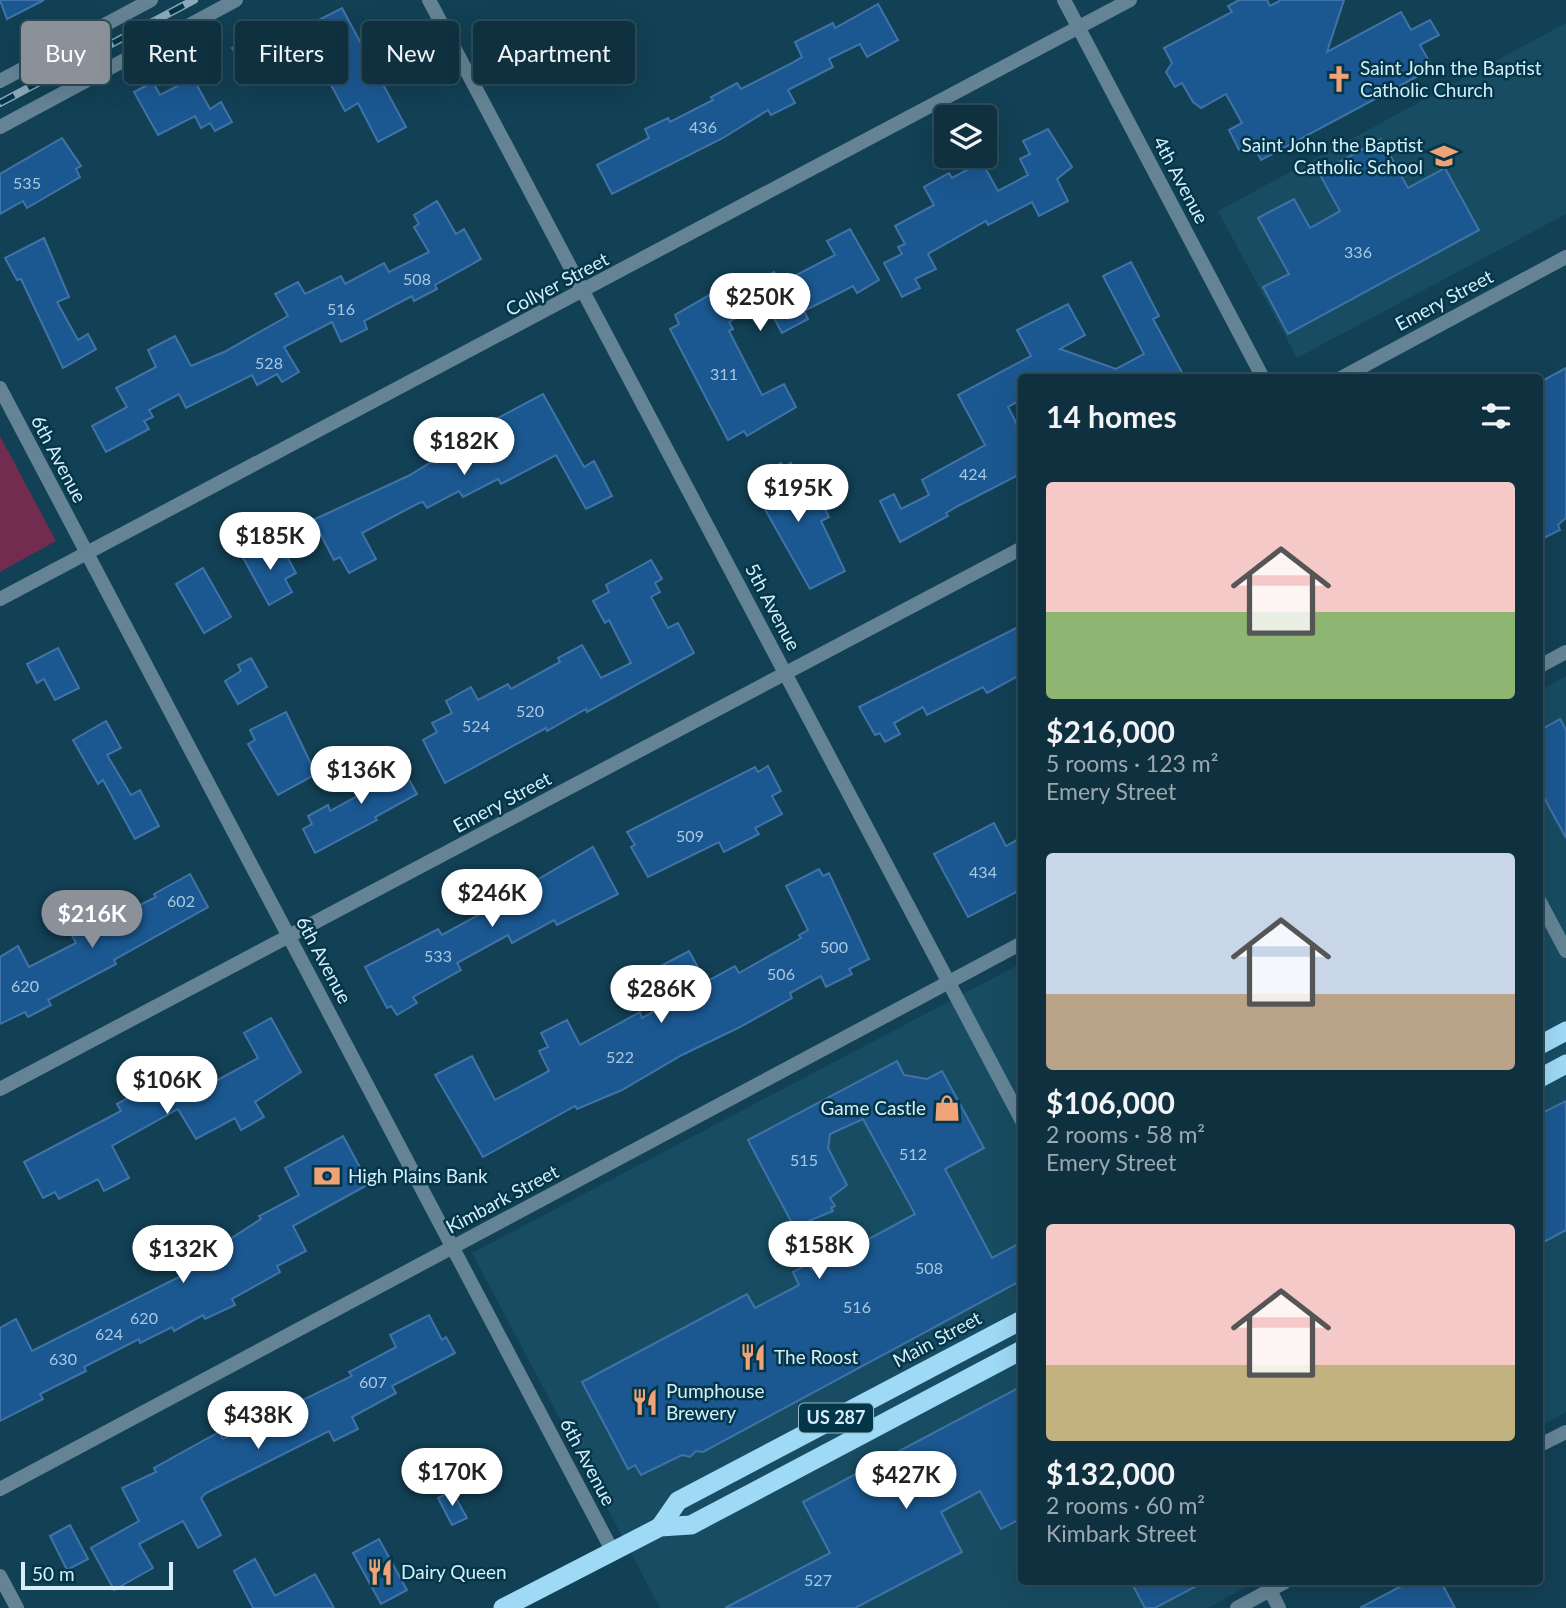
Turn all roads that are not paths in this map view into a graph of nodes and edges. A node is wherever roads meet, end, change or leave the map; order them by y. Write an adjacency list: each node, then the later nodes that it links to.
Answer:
1 (151, 0): 7 (street)
2 (236, 0): 8 (street)
3 (429, 0): 10 (street, 5th Avenue)
4 (1064, 0): 6 (street, 4th Avenue)
5 (1130, 0): 6 (street, Collyer Street)
6 (1079, 27): 10 (street, Collyer Street); 11 (street, 4th Avenue)
7 (0, 81)
8 (0, 127)
9 (1566, 257): 12 (street, Emery Street)
10 (583, 292): 15 (street, Collyer Street); 19 (street, 5th Avenue)
11 (1261, 374)
12 (1348, 374)
13 (0, 387): 15 (street, 6th Avenue)
14 (1018, 550): 19 (street, Emery Street)
15 (87, 554): 16 (street, Collyer Street); 21 (street, 6th Avenue)
16 (0, 599)
17 (1566, 652): 18 (street)
18 (1543, 664)
19 (786, 674): 21 (street, Emery Street); 24 (street, 5th Avenue)
20 (1543, 907): 23 (street)
21 (289, 936): 29 (street, Emery Street); 31 (street, 6th Avenue)
22 (1018, 945): 24 (street, Kimbark Street)
23 (1566, 951)
24 (951, 982): 30 (street, 5th Avenue); 31 (street, Kimbark Street)
25 (1566, 1031): 26 (highway)
26 (1543, 1043)
27 (1566, 1064): 28 (highway)
28 (1543, 1076)
29 (0, 1089)
30 (1018, 1113)
31 (453, 1247): 36 (street, Kimbark Street); 38 (street, 6th Avenue)
32 (1018, 1322): 37 (highway, Main Street / US 287)
33 (1018, 1352): 37 (highway, Main Street / US 287)
34 (1566, 1432): 35 (street)
35 (1543, 1444)
36 (0, 1489)
37 (660, 1527): 38 (highway, Main Street / US 287)
38 (613, 1552): 42 (highway, Main Street / US 287)
39 (0, 1576): 41 (street)
40 (1268, 1586): 43 (street); 44 (street)
41 (17, 1608)
42 (503, 1608)
43 (1237, 1608)
44 (1279, 1608)

